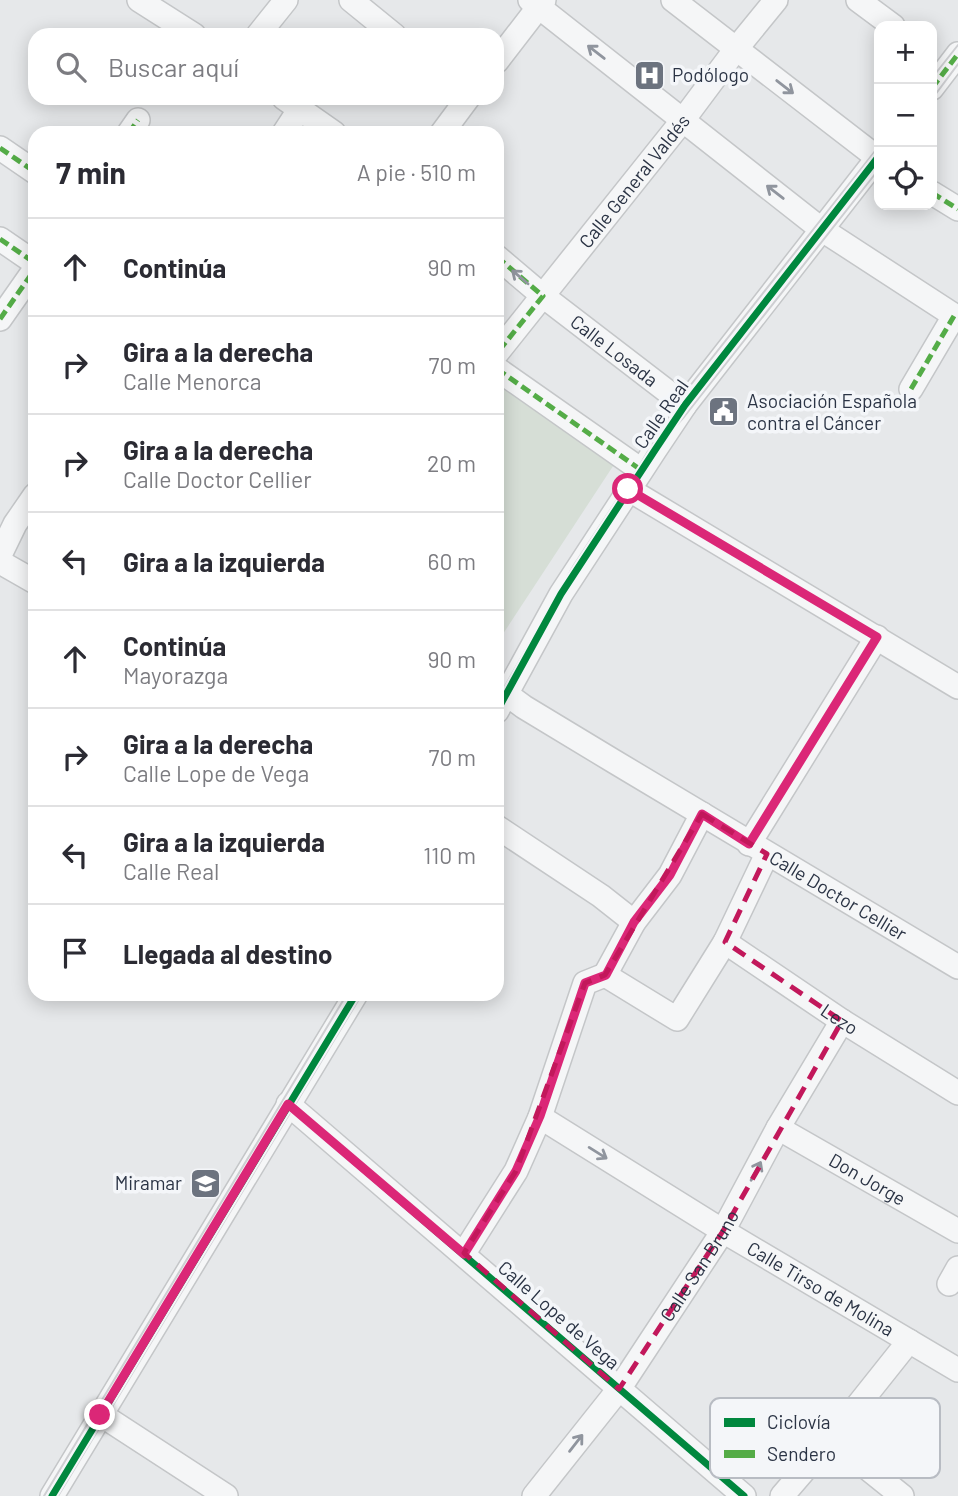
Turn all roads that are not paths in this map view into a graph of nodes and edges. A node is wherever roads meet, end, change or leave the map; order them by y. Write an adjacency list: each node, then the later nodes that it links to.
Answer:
1 (139, 0): 9 (street)
2 (286, 0): 10 (street)
3 (351, 0): 11 (street)
4 (673, 0): 12 (street)
5 (776, 0): 12 (street, Calle General Valdés)
6 (858, 0): 8 (street)
7 (537, 2): 13 (street); 19 (street, one-way to 7)
8 (886, 21)
9 (183, 28)
10 (264, 28)
11 (385, 28)
12 (736, 49): 19 (street, Calle General Valdés); 24 (street, one-way to 24)
13 (504, 51)
14 (949, 63): 15 (street)
15 (935, 84)
16 (292, 105): 20 (street)
17 (293, 105): 21 (street)
18 (463, 105): 22 (street)
19 (683, 120): 29 (street, one-way to 19); 34 (street, Calle General Valdés)
20 (286, 126)
21 (324, 126)
22 (447, 126)
23 (0, 148): 26 (street)
24 (874, 154)
25 (874, 165): 29 (street, Calle Real)
26 (28, 167)
27 (937, 196): 28 (street)
28 (958, 209)
29 (825, 232): 35 (street); 40 (street, Calle Real)
30 (0, 239): 31 (street)
31 (28, 258)
32 (504, 263): 34 (street, Calle Losada, one-way to 32)
33 (28, 279): 36 (street)
34 (543, 296): 37 (street, Calle General Valdés); 40 (street, Calle Losada)
35 (956, 317): 39 (street)
36 (0, 319)
37 (504, 344)
38 (504, 374): 41 (street)
39 (911, 389)
40 (685, 405): 41 (street, Calle Real)
41 (641, 470): 42 (street, Calle Real)
42 (628, 489): 47 (street); 49 (street, Calle Real)
43 (28, 505): 44 (street)
44 (0, 555)
45 (0, 562): 46 (street)
46 (28, 578)
47 (877, 637): 48 (street); 53 (street)
48 (958, 687)
49 (504, 697)
50 (504, 703): 51 (street, Calle Doctor Cellier)
51 (702, 814): 53 (street, Calle Doctor Cellier); 54 (street)
52 (504, 832): 54 (street)
53 (758, 849): 55 (street); 56 (street, Calle Doctor Cellier)
54 (634, 922): 57 (street)
55 (725, 942): 57 (street); 59 (street, Lezo)
56 (958, 967)
57 (606, 975): 62 (street)
58 (352, 1001): 61 (street)
59 (842, 1021): 60 (street, Lezo); 63 (street, Calle San Bruno)
60 (958, 1093)
61 (288, 1104): 66 (street, Calle Lope de Vega); 71 (street)
62 (540, 1116): 64 (street, Calle Tirso de Molina, one-way to 64); 66 (street)
63 (779, 1128): 64 (street, Calle San Bruno, one-way to 63); 65 (street, Don Jorge)
64 (723, 1231): 67 (street, Calle Tirso de Molina); 69 (street, Calle San Bruno)
65 (958, 1231)
66 (464, 1254): 69 (street, Calle Lope de Vega)
67 (909, 1341): 68 (street, Calle Tirso de Molina); 70 (street)
68 (958, 1370)
69 (619, 1389): 72 (street, Calle Lope de Vega); 78 (street, Calle San Bruno, one-way to 69)
70 (864, 1398)
71 (100, 1415): 76 (street); 77 (street)
72 (710, 1467)
73 (723, 1478): 79 (street, Calle Lope de Vega)
74 (797, 1478): 80 (street)
75 (880, 1478): 81 (street)
76 (52, 1496)
77 (226, 1496)
78 (534, 1496)
79 (744, 1496)
80 (782, 1496)
81 (902, 1496)

